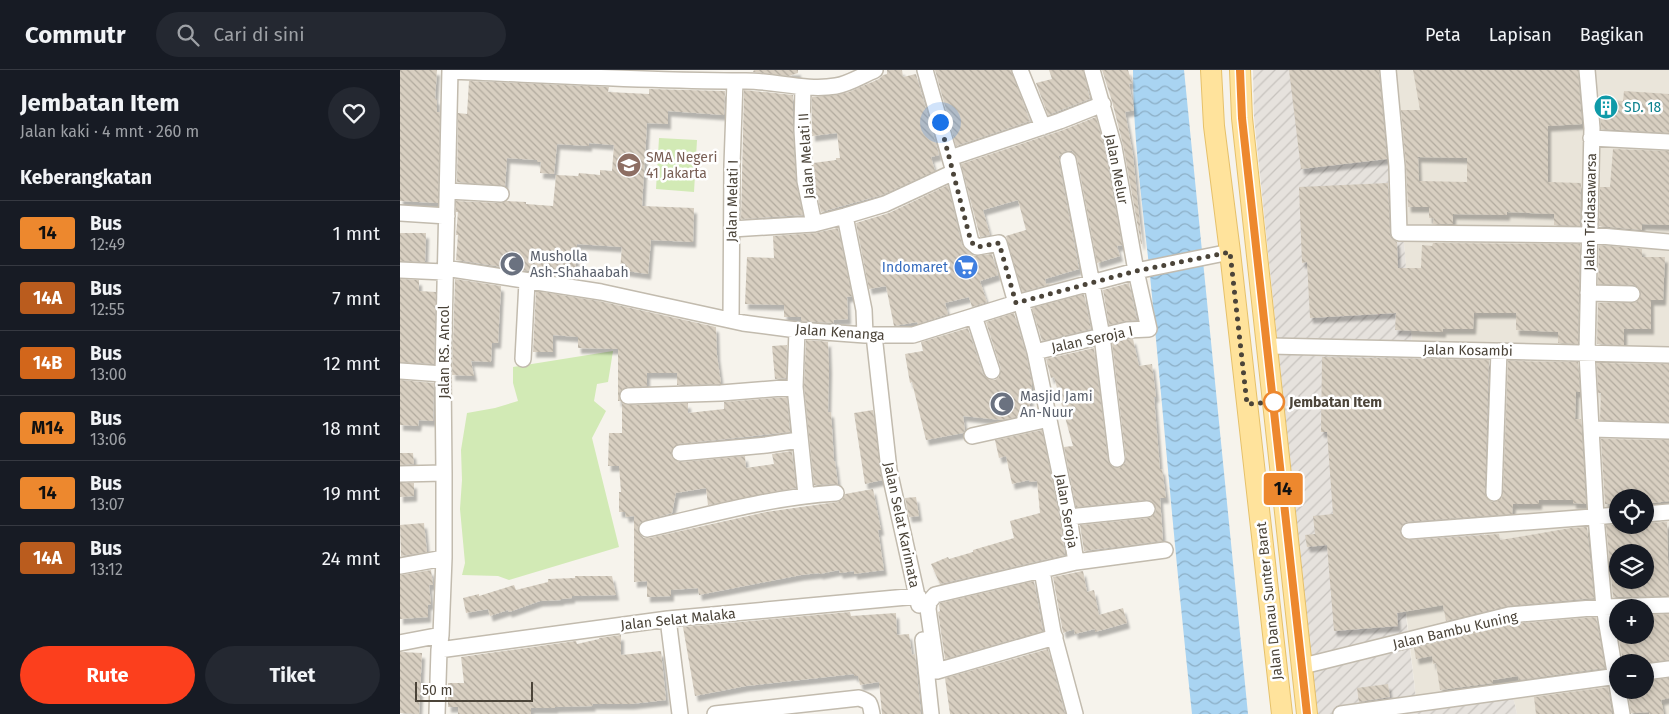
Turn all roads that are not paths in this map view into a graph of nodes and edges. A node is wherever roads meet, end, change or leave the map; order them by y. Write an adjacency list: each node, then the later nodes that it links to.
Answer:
1 (450, 70): 10 (street); 18 (street, Jalan RS. Ancol)
2 (875, 70): 11 (street)
3 (924, 70): 17 (street)
4 (1020, 70): 13 (street)
5 (1092, 70): 12 (street, Jalan Melur)
6 (1211, 70): 27 (main road, Jalan Danau Sunter Barat)
7 (1240, 70): 42 (main road, Jalan Danau Sunter Barat)
8 (1388, 70): 25 (street)
9 (1588, 70): 14 (street, Jalan Tridasawarsa)
10 (743, 77): 11 (street); 24 (street, Jalan Melati I)
11 (803, 87): 23 (street, Jalan Melati II)
12 (1103, 104): 13 (street); 30 (street, Jalan Melur)
13 (1043, 127): 17 (street)
14 (1591, 138): 15 (street); 25 (street, Jalan Tridasawarsa)
15 (1669, 142)
16 (1068, 160): 32 (street)
17 (952, 165): 22 (street); 35 (street, Jalan Seroja)
18 (448, 191): 19 (street); 21 (street, Jalan RS. Ancol)
19 (501, 194)
20 (400, 213): 21 (street)
21 (447, 216): 29 (street, Jalan RS. Ancol)
22 (845, 216): 23 (street); 40 (street)
23 (814, 224): 24 (street)
24 (732, 229): 37 (street, Jalan Melati I)
25 (1588, 235): 26 (street); 33 (street, Jalan Tridasawarsa)
26 (1669, 242)
27 (1222, 254): 30 (street, Jalan Kenanga); 97 (main road, Jalan Danau Sunter Barat)
28 (400, 270): 29 (street, Jalan Kenanga)
29 (445, 270): 31 (street, Jalan Kenanga); 50 (street, Jalan RS. Ancol)
30 (1141, 270): 32 (street, Jalan Kenanga); 38 (street, Jalan Melur)
31 (527, 282): 37 (street, Jalan Kenanga); 47 (street)
32 (1091, 283): 35 (street, Jalan Kenanga); 41 (street)
33 (1588, 293): 34 (street); 45 (street, Jalan Tridasawarsa)
34 (1632, 294)
35 (1019, 303): 36 (street, Jalan Kenanga); 44 (street, Jalan Seroja)
36 (974, 316): 40 (street, Jalan Kenanga); 48 (street)
37 (731, 320): 39 (street, Jalan Kenanga)
38 (1148, 328): 41 (street, Jalan Seroja I)
39 (798, 330): 40 (street, Jalan Kenanga); 51 (street)
40 (869, 335): 78 (street, Jalan Selat Karimata)
41 (1102, 336): 44 (street, Jalan Seroja I); 59 (street)
42 (1267, 346): 43 (street, Jalan Kosambi); 86 (main road, Jalan Danau Sunter Barat)
43 (1499, 351): 45 (street, Jalan Kosambi); 63 (street)
44 (1035, 352): 53 (street, Jalan Seroja)
45 (1587, 354): 46 (street, Jalan Kosambi); 54 (street, Jalan Tridasawarsa)
46 (1669, 355)
47 (522, 359)
48 (992, 371)
49 (400, 372): 50 (street)
50 (443, 374): 60 (street, Jalan RS. Ancol)
51 (794, 387): 52 (street); 57 (street)
52 (628, 396)
53 (1049, 420): 56 (street); 69 (street, Jalan Seroja)
54 (1591, 429): 55 (street); 70 (street, Jalan Tridasawarsa)
55 (1669, 431)
56 (972, 436)
57 (799, 440): 58 (street); 64 (street)
58 (680, 453)
59 (1117, 459)
60 (444, 473): 61 (street); 74 (street, Jalan RS. Ancol)
61 (400, 474)
62 (836, 493): 64 (street)
63 (1494, 493)
64 (806, 495): 71 (street)
65 (1148, 509): 69 (street)
66 (1669, 512): 67 (street)
67 (1654, 513)
68 (1609, 516): 70 (street)
69 (1069, 517): 75 (street, Jalan Seroja)
70 (1596, 517): 72 (street); 80 (street, Jalan Tridasawarsa)
71 (646, 530)
72 (1408, 532)
73 (1165, 550): 75 (street)
74 (444, 558): 76 (street); 83 (street, Jalan RS. Ancol)
75 (1076, 562): 77 (street, Jalan Seroja)
76 (400, 566)
77 (1042, 571): 82 (street); 82 (street, Jalan Seroja)
78 (918, 596): 81 (street, Jalan Selat Malaka); 95 (street, Jalan Selat Karimata)
79 (1669, 605): 80 (street, Jalan Bambu Kuning)
80 (1604, 607): 85 (street, Jalan Tridasawarsa); 86 (street, Jalan Bambu Kuning)
81 (668, 619): 83 (street, Jalan Selat Malaka); 92 (street)
82 (1055, 637): 96 (street)
83 (440, 642): 84 (street); 91 (street, Jalan RS. Ancol)
84 (400, 643)
85 (1612, 654)
86 (1303, 666): 98 (main road, Jalan Danau Sunter Barat)
87 (1669, 669): 88 (street)
88 (1654, 671)
89 (1609, 677): 99 (street)
90 (1620, 699): 100 (street, Jalan Tridasawarsa)
91 (438, 714)
92 (680, 714)
93 (715, 714): 94 (street)
94 (872, 714)
95 (931, 714)
96 (1075, 714)
97 (1282, 714)
98 (1307, 714)
99 (1342, 714)
100 (1622, 714)

